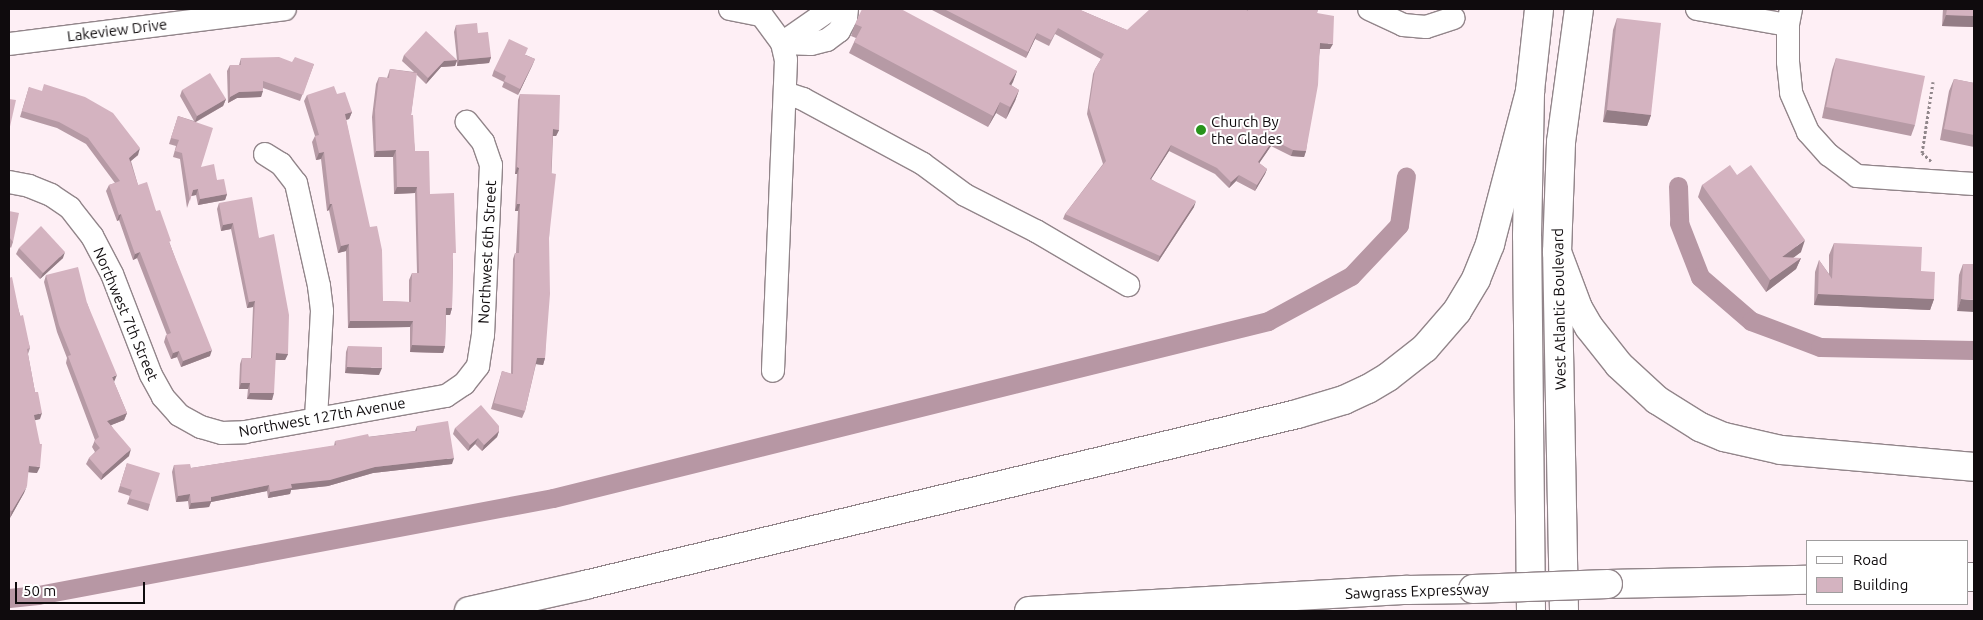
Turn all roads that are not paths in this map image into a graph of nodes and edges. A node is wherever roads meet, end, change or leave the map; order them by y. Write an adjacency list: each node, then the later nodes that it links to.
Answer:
1 (285, 9): 10 (street, Lakeview Drive)
2 (730, 9): 9 (street)
3 (831, 9): 13 (street)
4 (847, 9): 13 (street)
5 (1369, 9): 12 (street)
6 (1540, 9): 15 (main road, West Atlantic Boulevard)
7 (1579, 9): 21 (main road, West Atlantic Boulevard)
8 (1697, 9): 11 (street)
9 (759, 12): 13 (street)
10 (155, 17): 14 (street, Lakeview Drive)
11 (1790, 17): 20 (street)
12 (1454, 18)
13 (782, 42): 16 (street)
14 (9, 44)
15 (1530, 91): 29 (main road); 31 (main road, West Atlantic Boulevard)
16 (785, 93): 22 (street); 23 (street)
17 (467, 122): 24 (street, Northwest 6th Street)
18 (265, 154): 26 (street)
19 (9, 182): 25 (street, Northwest 7th Street)
20 (1974, 184)
21 (1557, 252): 27 (main road); 32 (main road, West Atlantic Boulevard)
22 (1128, 285)
23 (773, 371)
24 (464, 384): 26 (street, Northwest 127th Avenue)
25 (179, 415): 26 (street, Northwest 127th Avenue)
26 (316, 419)
27 (1974, 467)
28 (1806, 580): 30 (main road, Sawgrass Expressway, bridge)
29 (469, 611)
30 (1029, 611)
31 (1531, 611)
32 (1564, 611)

